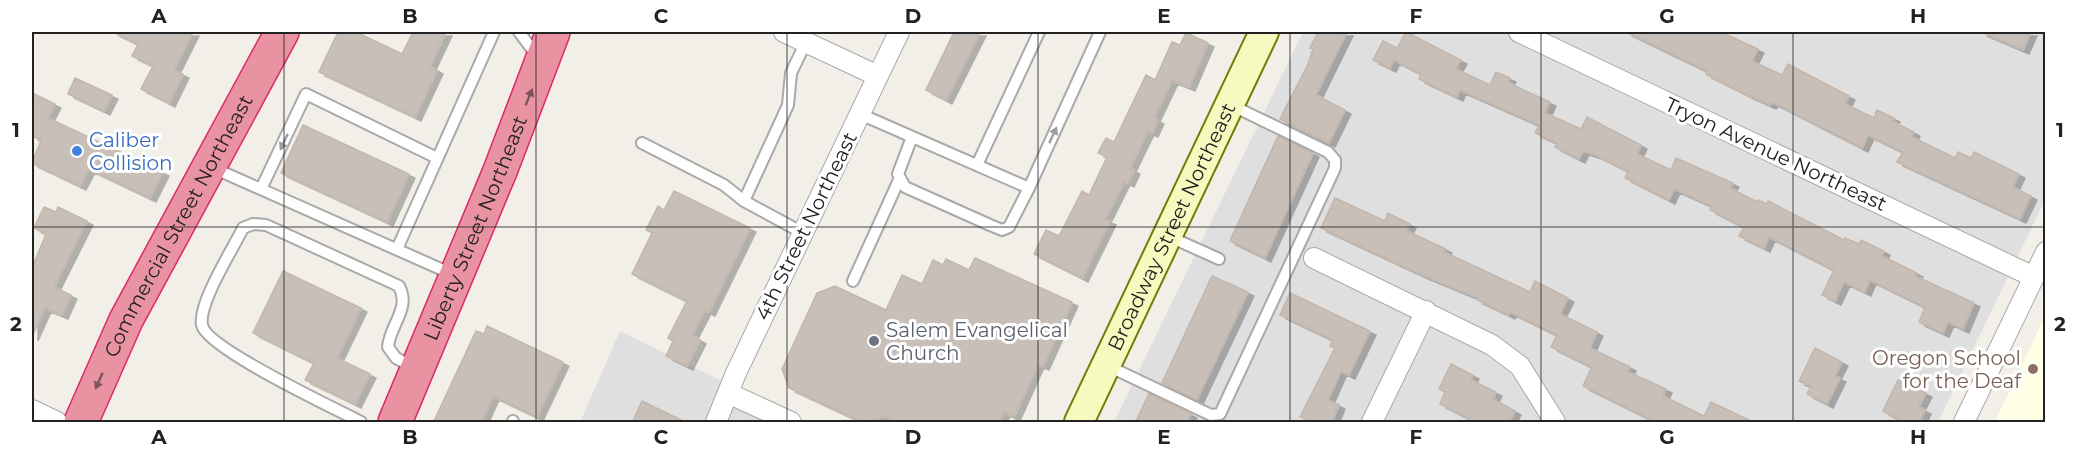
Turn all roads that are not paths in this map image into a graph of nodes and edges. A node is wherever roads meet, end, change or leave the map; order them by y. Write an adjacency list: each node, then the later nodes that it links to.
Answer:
1 (282, 32): 19 (highway, Commercial Street Northeast)
2 (494, 32): 17 (lane)
3 (519, 32): 11 (lane)
4 (784, 32): 10 (street)
5 (899, 32): 12 (street, 4th Street Northeast)
6 (1039, 32): 18 (lane)
7 (1100, 32): 21 (lane, one-way to 7)
8 (1264, 32): 13 (main road, Broadway Street Northeast)
9 (1519, 32): 31 (street, Tryon Avenue Northeast)
10 (806, 42): 12 (street); 23 (lane)
11 (548, 46): 30 (highway, Liberty Street Northeast, one-way to 11)
12 (878, 76): 14 (street, 4th Street Northeast)
13 (1230, 104): 25 (main road, Broadway Street Northeast); 34 (lane)
14 (860, 114): 15 (lane); 24 (street, 4th Street Northeast)
15 (912, 137): 18 (lane); 20 (lane)
16 (642, 143): 23 (lane)
17 (437, 158): 22 (lane, one-way to 22); 26 (lane)
18 (977, 165): 21 (lane)
19 (208, 166): 22 (lane); 39 (highway, Commercial Street Northeast, one-way to 39)
20 (899, 180): 21 (lane); 32 (lane)
21 (1029, 188)
22 (261, 189): 26 (lane)
23 (744, 201): 24 (lane)
24 (803, 233): 36 (street, 4th Street Northeast)
25 (1167, 236): 29 (lane); 34 (main road, Broadway Street Northeast)
26 (397, 249): 30 (lane)
27 (2046, 252): 31 (street)
28 (1314, 258): 33 (street)
29 (1219, 259)
30 (457, 276): 35 (highway, Liberty Street Northeast)
31 (2034, 277): 47 (street)
32 (853, 281)
33 (1426, 311): 45 (street); 46 (street)
34 (1106, 365): 44 (main road, Broadway Street Northeast)
35 (418, 370): 40 (lane); 41 (highway, Liberty Street Northeast)
36 (730, 394): 42 (street, 4th Street Northeast); 43 (street)
37 (32, 410): 38 (street)
38 (57, 423)
39 (81, 423)
40 (361, 423)
41 (395, 423)
42 (716, 423)
43 (791, 423)
44 (1079, 423)
45 (1372, 423)
46 (1555, 423)
47 (1964, 423)

